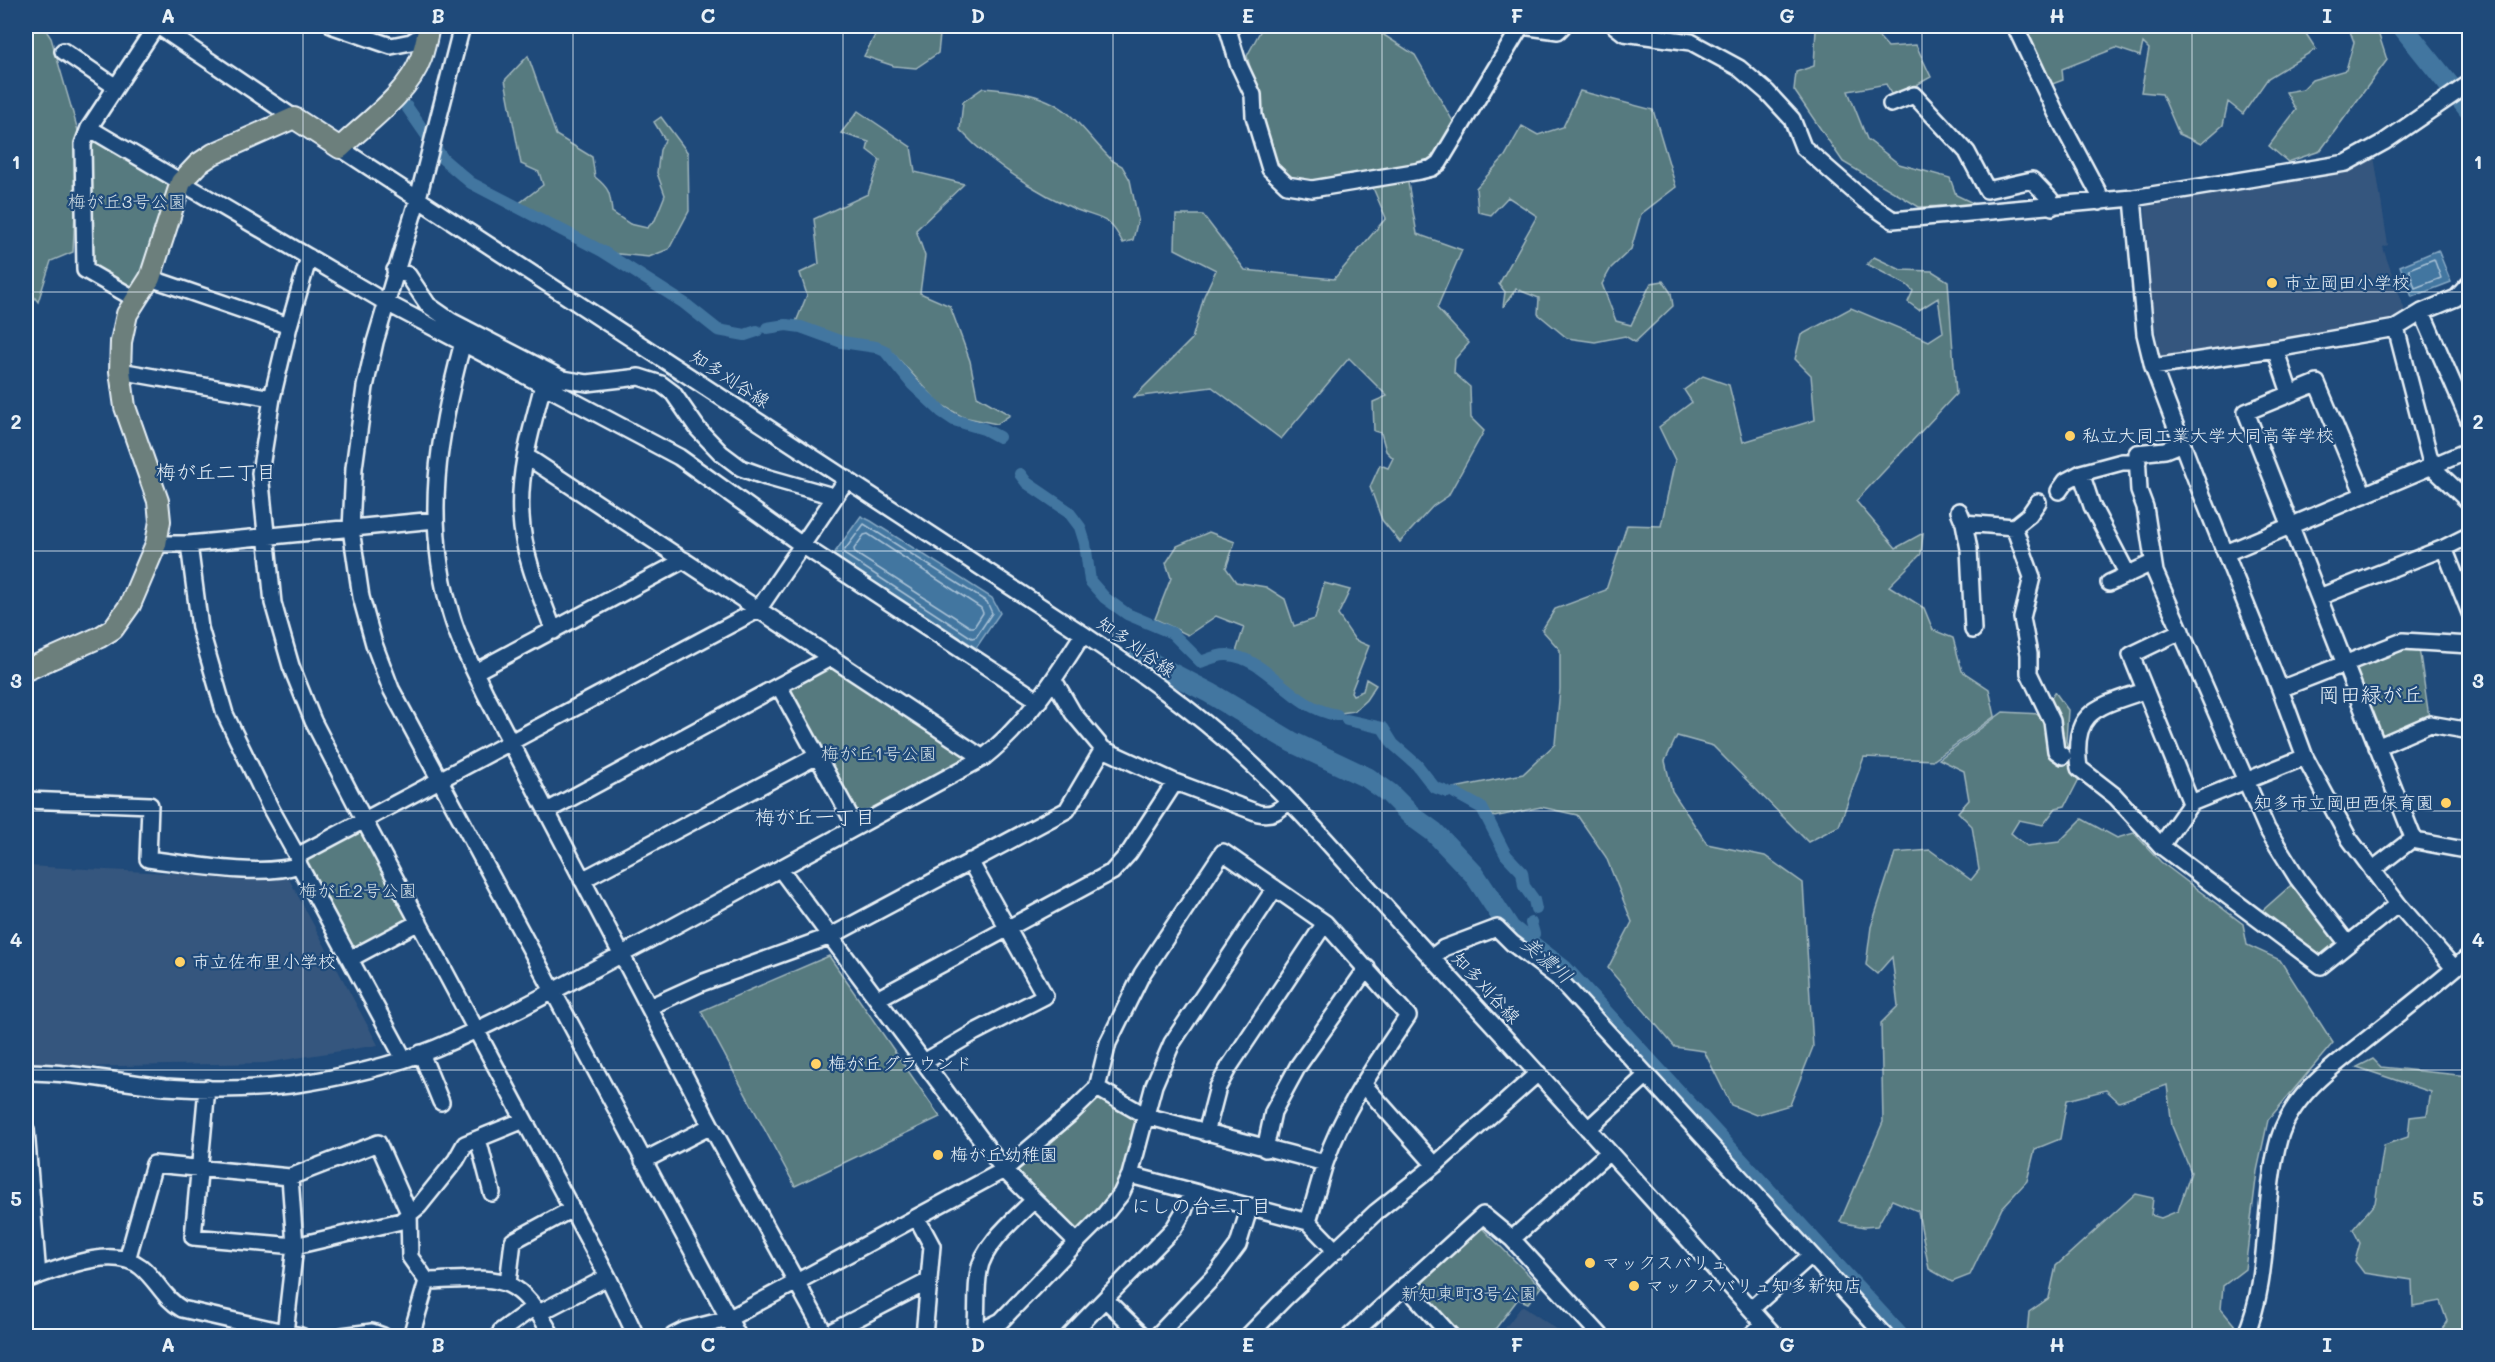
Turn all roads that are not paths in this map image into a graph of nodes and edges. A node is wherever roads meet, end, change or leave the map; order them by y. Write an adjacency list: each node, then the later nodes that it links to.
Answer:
1 (157, 26): 11 (street); 14 (street)
2 (333, 26): 9 (street)
3 (462, 26): 18 (street)
4 (1227, 26): 5 (street)
5 (1521, 26): 6 (street)
6 (1563, 26)
7 (1615, 26): 21 (street)
8 (2015, 26): 20 (street)
9 (428, 29): 16 (main road)
10 (63, 51): 11 (street)
11 (116, 87): 15 (street)
12 (2460, 89): 19 (street)
13 (1892, 104): 21 (street)
14 (294, 118): 16 (main road); 17 (main road)
15 (89, 128): 17 (street); 26 (street)
16 (340, 148): 18 (street, 知多刈谷線)
17 (182, 182): 22 (street); 24 (main road)
18 (418, 198): 23 (street); 35 (street, 知多刈谷線)
19 (2133, 198): 20 (street); 33 (street)
20 (2100, 202): 21 (street)
21 (2052, 207)
22 (309, 257): 27 (street); 29 (street)
23 (395, 270): 27 (street); 37 (street)
24 (150, 278): 26 (main road); 29 (street)
25 (2469, 283): 28 (street)
26 (137, 300): 34 (main road)
27 (386, 302): 31 (street); 56 (street)
28 (2422, 312): 30 (street); 40 (street)
29 (289, 326): 39 (street)
30 (2396, 328): 32 (street); 45 (street)
31 (463, 342): 36 (street); 53 (street)
32 (2275, 349): 33 (street); 38 (street)
33 (2153, 367): 41 (street)
34 (120, 371): 39 (street); 59 (main road)
35 (687, 375): 37 (street); 47 (street, 知多刈谷線)
36 (543, 385): 43 (street); 61 (street)
37 (673, 393): 50 (street)
38 (2290, 393): 49 (street); 54 (street)
39 (272, 398): 58 (street)
40 (2469, 423)
41 (2182, 443): 44 (street); 63 (street)
42 (2469, 450): 45 (street)
43 (525, 458): 64 (street); 72 (street)
44 (2138, 462): 46 (street); 65 (street)
45 (2432, 466): 49 (street); 52 (street)
46 (2080, 473): 48 (street); 66 (street)
47 (847, 479): 50 (street); 74 (street, 知多刈谷線)
48 (2059, 491)
49 (2364, 495): 54 (street)
50 (833, 496): 61 (street)
51 (2038, 502): 55 (street)
52 (2469, 503)
53 (435, 520): 56 (street); 79 (street)
54 (2289, 526): 63 (street); 68 (street)
55 (2014, 527): 71 (street); 90 (street)
56 (351, 529): 58 (street); 93 (street)
57 (2469, 535): 62 (street)
58 (267, 537): 60 (street); 100 (street)
59 (156, 544): 60 (street); 78 (main road)
60 (189, 544): 105 (street)
61 (802, 545): 69 (street); 84 (street)
62 (2444, 548): 68 (street); 70 (street)
63 (2226, 553): 82 (street)
64 (684, 560): 69 (street); 72 (street)
65 (2152, 563): 66 (street); 73 (street)
66 (2128, 575): 67 (street)
67 (2109, 584)
68 (2319, 597): 77 (street)
69 (758, 610): 76 (street); 86 (street)
70 (2469, 613)
71 (1973, 630)
72 (554, 631): 79 (street)
73 (2181, 631): 83 (street); 94 (street)
74 (1083, 634): 80 (street); 97 (street, 知多刈谷線)
75 (2469, 640): 77 (street)
76 (832, 657): 81 (street); 92 (street)
77 (2344, 665): 82 (street); 87 (street)
78 (26, 670)
79 (475, 672): 86 (street)
80 (1054, 680): 84 (street); 88 (street)
81 (779, 686): 89 (street); 99 (street)
82 (2280, 689): 91 (street)
83 (2144, 691): 98 (street); 103 (street)
84 (1039, 701): 92 (street)
85 (2469, 730): 87 (street)
86 (511, 743): 93 (street); 99 (street)
87 (2377, 747): 102 (street)
88 (1103, 749): 95 (street); 106 (street)
89 (818, 756): 101 (street); 109 (street)
90 (2062, 756)
91 (2305, 757): 94 (street); 108 (street)
92 (983, 758): 101 (street)
93 (440, 780): 100 (street); 123 (street)
94 (2245, 781): 98 (street); 116 (street)
95 (1175, 782): 97 (street); 114 (street)
96 (26, 800): 105 (street)
97 (1288, 802): 119 (street, 知多刈谷線)
98 (2191, 803): 103 (street)
99 (547, 812): 109 (street)
100 (364, 820): 105 (street); 112 (street)
101 (856, 827): 107 (street)
102 (2416, 840): 104 (street); 108 (street)
103 (2161, 846): 116 (street)
104 (2469, 851)
105 (298, 861): 120 (street)
106 (970, 861): 114 (street); 115 (street)
107 (781, 870): 115 (street); 117 (street)
108 (2372, 870): 111 (street)
109 (582, 880): 117 (street)
110 (1275, 888): 113 (street); 134 (street); 137 (street)
111 (2398, 904): 116 (street); 122 (street)
112 (419, 922): 120 (street); 126 (street)
113 (1325, 923): 121 (street); 142 (street)
114 (1007, 929): 124 (street); 129 (street)
115 (831, 936): 124 (street); 125 (street)
116 (2348, 944)
117 (621, 954): 123 (street); 125 (street)
118 (2469, 955): 122 (street)
119 (1431, 958): 131 (street, 知多刈谷線); 132 (street)
120 (350, 959): 128 (street)
121 (1367, 968): 133 (street); 144 (street)
122 (2454, 968): 202 (street)
123 (553, 990): 126 (street); 146 (street)
124 (877, 999): 129 (street)
125 (649, 1007): 139 (street)
126 (477, 1030): 127 (street); 138 (street)
127 (421, 1053): 128 (street); 136 (street)
128 (404, 1059): 135 (street)
129 (924, 1062): 150 (street)
130 (26, 1071): 135 (street)
131 (1538, 1073): 140 (street, 知多刈谷線); 148 (street)
132 (1647, 1075): 140 (street); 165 (street)
133 (1363, 1084): 147 (street); 148 (street)
134 (1097, 1088): 137 (street); 150 (street)
135 (207, 1089): 149 (street)
136 (441, 1102)
137 (1146, 1116): 142 (street); 151 (street)
138 (524, 1120): 143 (street); 157 (street)
139 (711, 1126): 146 (street); 172 (street)
140 (1588, 1129): 145 (street, 知多刈谷線)
141 (26, 1130): 168 (street)
142 (1206, 1133): 144 (street)
143 (478, 1139): 154 (street); 158 (street)
144 (1265, 1149): 147 (street)
145 (1609, 1152): 161 (street); 175 (street, 知多刈谷線)
146 (643, 1161): 177 (street)
147 (1325, 1163): 160 (street)
148 (1435, 1165): 164 (street)
149 (199, 1168): 152 (street); 163 (street); 166 (street)
150 (1004, 1170): 155 (street); 159 (street)
151 (1130, 1175): 153 (street); 162 (street)
152 (290, 1177): 158 (street); 163 (street)
153 (1191, 1191): 156 (street); 174 (street)
154 (492, 1193)
155 (1033, 1201): 162 (street); 181 (street)
156 (1250, 1206): 160 (street); 194 (street)
157 (572, 1209): 167 (street); 171 (street)
158 (409, 1216): 163 (street); 169 (street)
159 (917, 1218): 170 (street); 172 (street)
160 (1308, 1222): 164 (street)
161 (1512, 1239): 173 (street); 198 (street)
162 (1077, 1242): 181 (street)
163 (295, 1246): 180 (street)
164 (1336, 1251): 195 (street)
165 (1811, 1255): 175 (street); 201 (street)
166 (127, 1260): 168 (street); 180 (street)
167 (608, 1276): 176 (street); 187 (street)
168 (32, 1278)
169 (427, 1281): 171 (street); 185 (street)
170 (929, 1281): 190 (street); 191 (street)
171 (508, 1283): 176 (street)
172 (796, 1283): 177 (street); 190 (street)
173 (1405, 1285): 196 (street); 197 (street)
174 (1105, 1299): 192 (street); 193 (street)
175 (1751, 1309): 178 (street, 知多刈谷線)
176 (537, 1310): 179 (street); 186 (street)
177 (728, 1319): 188 (street); 189 (street)
178 (1764, 1324): 199 (street); 200 (street, 知多刈谷線)
179 (501, 1331)
180 (285, 1333): 182 (street)
181 (975, 1335)
182 (301, 1336)
183 (342, 1336): 184 (street)
184 (383, 1336)
185 (411, 1336)
186 (552, 1336)
187 (636, 1336)
188 (673, 1336)
189 (738, 1336)
190 (826, 1336)
191 (924, 1336)
192 (1069, 1336)
193 (1143, 1336)
194 (1157, 1336)
195 (1248, 1336)
196 (1350, 1336)
197 (1451, 1336)
198 (1601, 1336)
199 (1750, 1336)
200 (1775, 1336)
201 (1885, 1336)
202 (2245, 1336)

